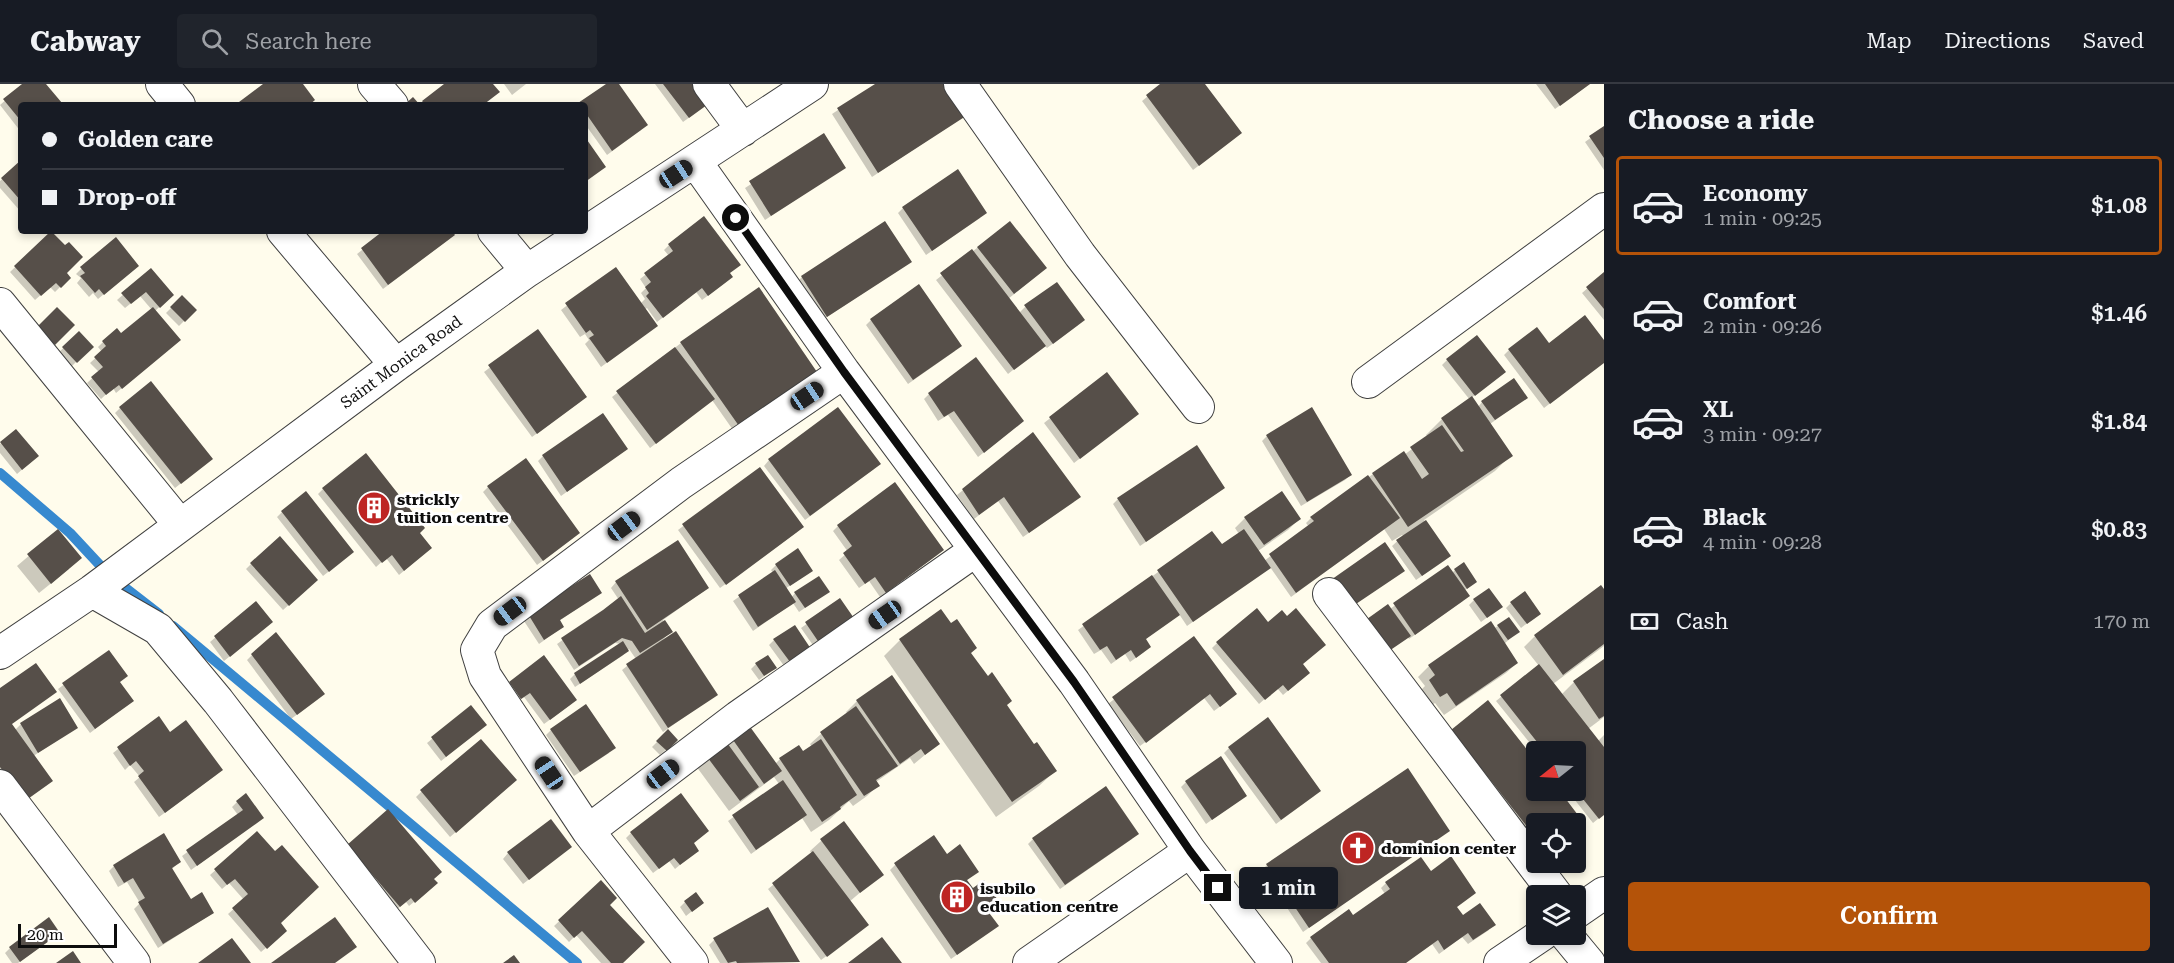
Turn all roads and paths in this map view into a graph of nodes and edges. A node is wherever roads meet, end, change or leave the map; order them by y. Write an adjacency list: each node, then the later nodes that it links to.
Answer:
1 (162, 84): 6 (street)
2 (374, 84): 7 (street)
3 (709, 84): 8 (street)
4 (812, 84): 8 (street, Saint Monica Road)
5 (960, 84): 20 (street)
6 (177, 102)
7 (389, 102)
8 (742, 130): 9 (street, Saint Monica Road)
9 (695, 161): 11 (street, Saint Monica Road); 18 (street)
10 (1604, 209): 19 (street)
11 (588, 231)
12 (286, 234): 17 (street)
13 (496, 234): 15 (street)
14 (584, 234): 15 (street, Saint Monica Road)
15 (527, 271): 17 (street, Saint Monica Road)
16 (0, 304): 21 (street)
17 (396, 365): 21 (street, Saint Monica Road)
18 (844, 372): 22 (street); 27 (street)
19 (1368, 382)
20 (1198, 407)
21 (180, 525): 23 (street, Saint Monica Road)
22 (976, 550): 27 (street); 28 (street)
23 (92, 591): 25 (street, Saint Monica Road); 35 (street)
24 (1329, 594): 29 (street)
25 (0, 653)
26 (0, 786): 34 (street)
27 (588, 831): 36 (street)
28 (1190, 851): 37 (street); 38 (street)
29 (1549, 885)
30 (1604, 893): 31 (street)
31 (1586, 905)
32 (1527, 945): 39 (street)
33 (1574, 945): 40 (street)
34 (134, 963)
35 (419, 963)
36 (692, 963)
37 (1029, 963)
38 (1276, 963)
39 (1500, 963)
40 (1589, 963)

